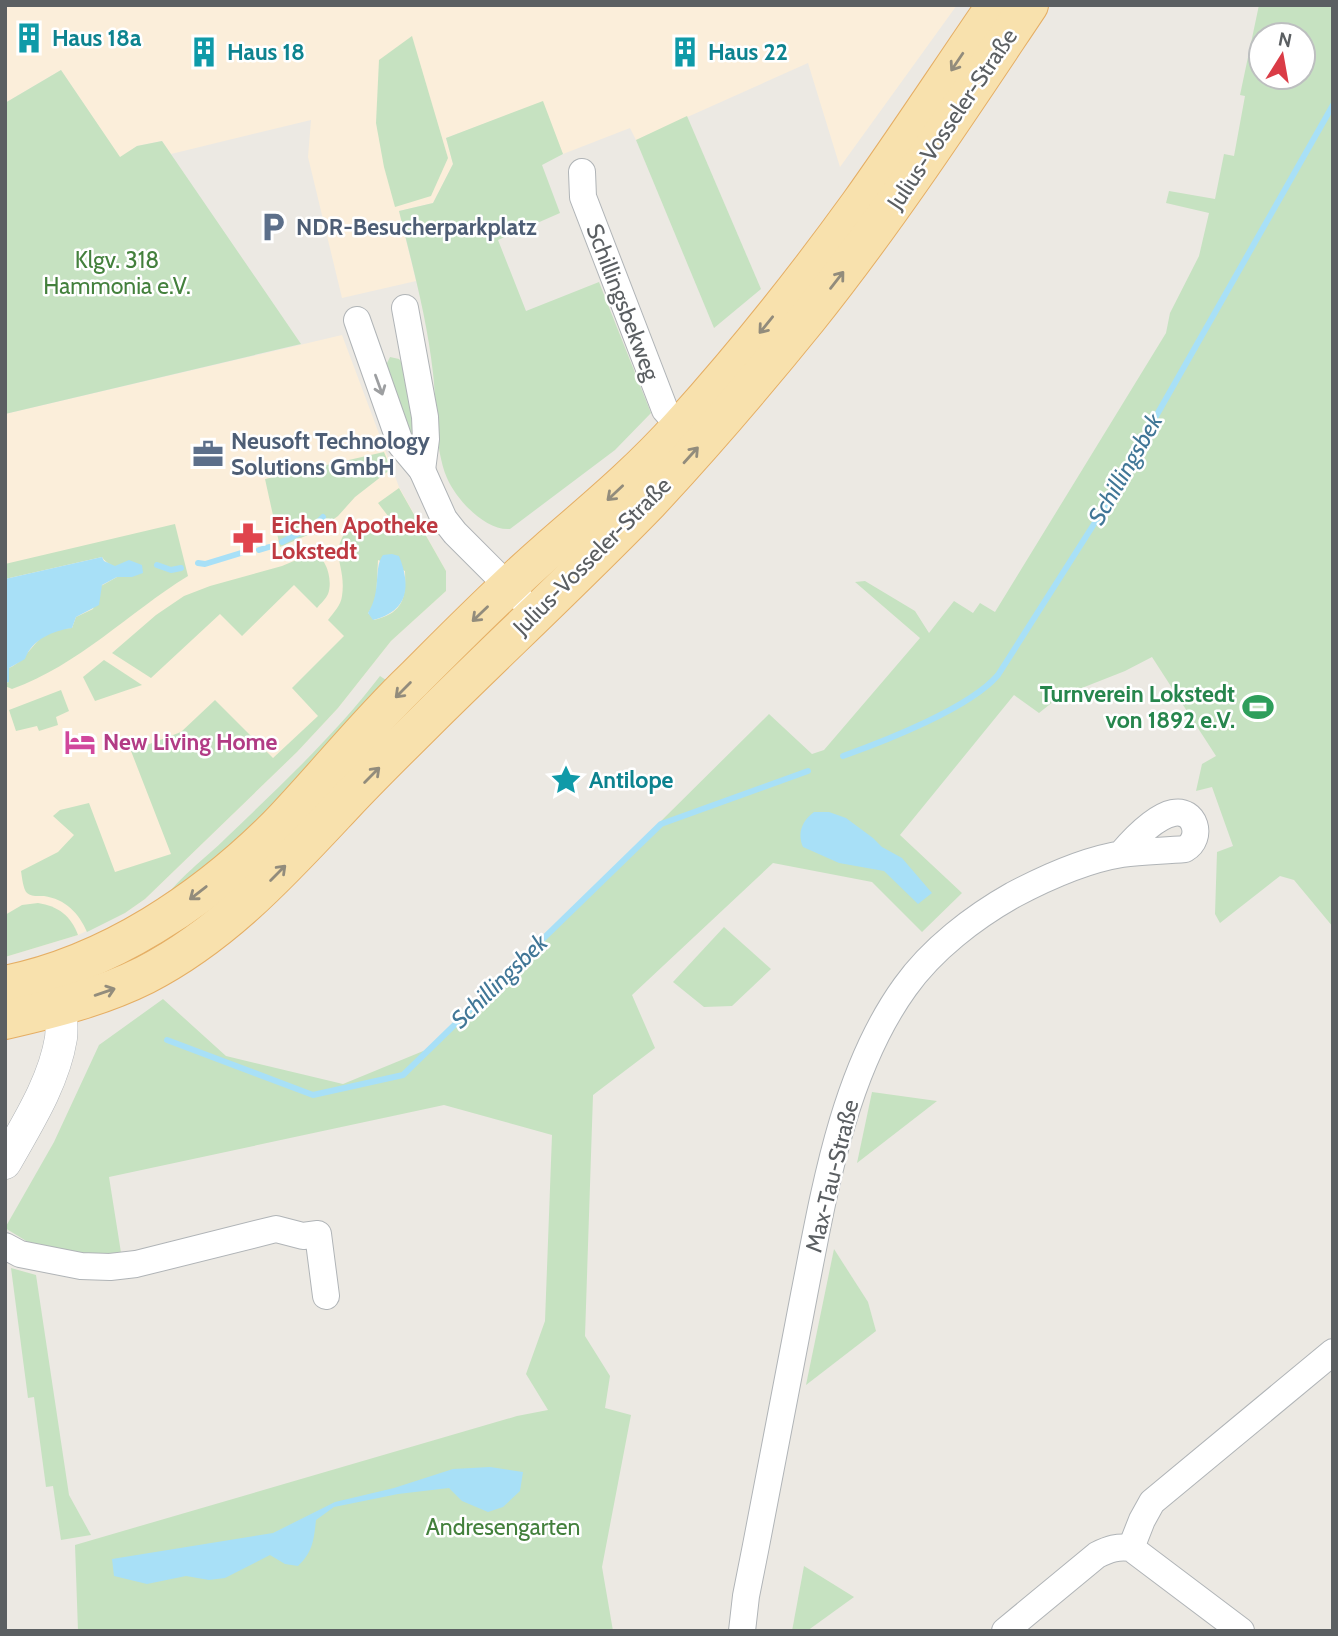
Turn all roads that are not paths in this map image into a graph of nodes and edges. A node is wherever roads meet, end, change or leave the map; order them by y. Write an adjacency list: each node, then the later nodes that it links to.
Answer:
1 (996, 5): 8 (main road, Julius-Vosseler-Straße, one-way to 8)
2 (1029, 5): 11 (main road, Julius-Vosseler-Straße, one-way to 2)
3 (582, 172): 8 (street, Schillingsbekweg)
4 (405, 308): 6 (street)
5 (356, 320): 7 (street)
6 (410, 335): 7 (street); 9 (street)
7 (365, 347): 9 (street, one-way to 9)
8 (680, 426): 10 (main road, Julius-Vosseler-Straße, one-way to 10)
9 (422, 470): 10 (street)
10 (509, 586): 11 (street); 14 (main road, Julius-Vosseler-Straße, one-way to 14)
11 (536, 614): 14 (main road, Julius-Vosseler-Straße, one-way to 11)
12 (1121, 854): 21 (street, Max-Tau-Straße)
13 (5, 985): 14 (main road)
14 (56, 989): 15 (main road); 16 (street)
15 (5, 1020)
16 (5, 1163)
17 (5, 1246): 18 (street)
18 (326, 1296)
19 (1333, 1352): 20 (street)
20 (1131, 1548): 22 (street); 23 (street)
21 (742, 1631)
22 (1005, 1631)
23 (1241, 1631)

